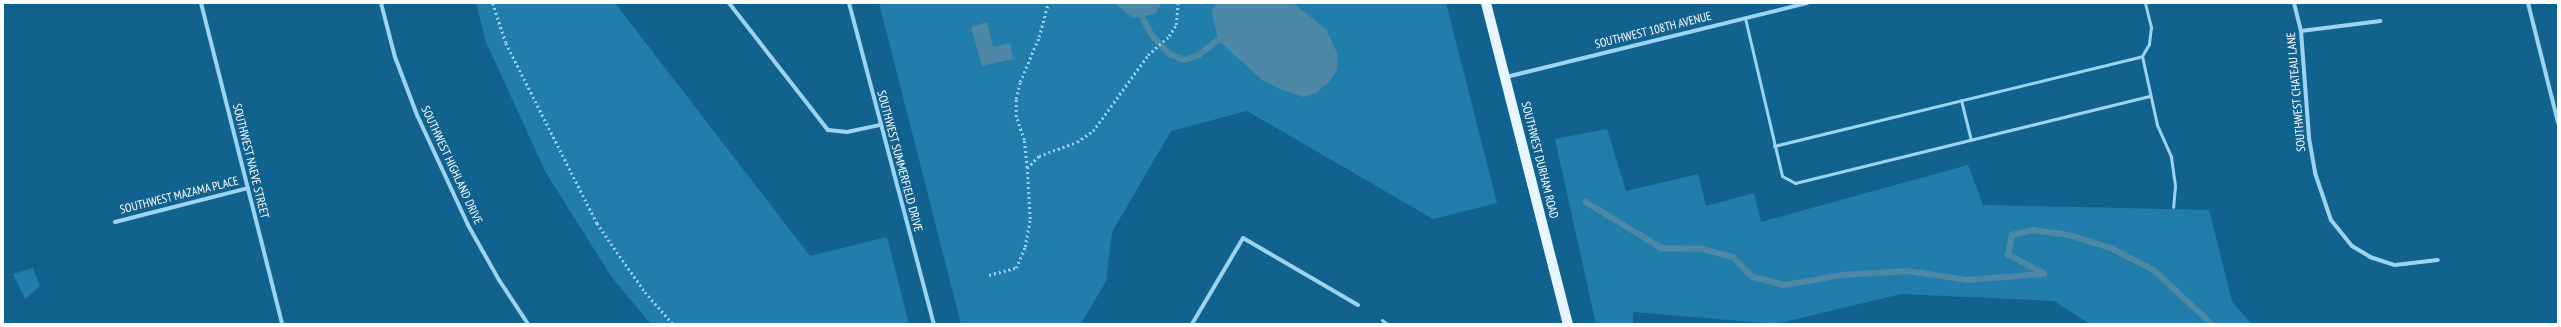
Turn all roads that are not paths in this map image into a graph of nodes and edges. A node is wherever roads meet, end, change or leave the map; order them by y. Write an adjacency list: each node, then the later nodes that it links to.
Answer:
1 (201, 3): 23 (street, SOUTHWEST NAEVE STREET)
2 (381, 3): 30 (street, SOUTHWEST HIGHLAND DRIVE)
3 (729, 3): 20 (street)
4 (849, 3): 20 (street, SOUTHWEST SUMMERFIELD DRIVE)
5 (1486, 3): 16 (main road, SOUTHWEST DURHAM ROAD)
6 (1785, 3): 11 (lane)
7 (1807, 3): 11 (street, SOUTHWEST 108TH AVENUE)
8 (2145, 3): 15 (lane)
9 (2294, 3): 14 (street, SOUTHWEST CHATEAU LANE)
10 (2528, 3): 19 (street)
11 (1787, 8): 12 (street, SOUTHWEST 108TH AVENUE)
12 (1745, 18): 16 (street, SOUTHWEST 108TH AVENUE); 22 (lane)
13 (2380, 21): 14 (street)
14 (2301, 31): 26 (street, SOUTHWEST CHATEAU LANE)
15 (2142, 56): 17 (lane); 18 (lane)
16 (1505, 78): 34 (main road, SOUTHWEST DURHAM ROAD)
17 (2149, 96): 21 (lane); 24 (lane)
18 (1961, 100): 21 (lane); 22 (lane)
19 (2558, 122)
20 (880, 125): 31 (street, SOUTHWEST SUMMERFIELD DRIVE)
21 (1971, 140): 22 (lane)
22 (1774, 146)
23 (248, 188): 25 (street, SOUTHWEST MAZAMA PLACE); 29 (street, SOUTHWEST NAEVE STREET)
24 (2173, 206)
25 (114, 222)
26 (2438, 260)
27 (1358, 305): 32 (street)
28 (1382, 320): 33 (lane)
29 (282, 324)
30 (528, 324)
31 (934, 324)
32 (1192, 324)
33 (1387, 324)
34 (1568, 324)

